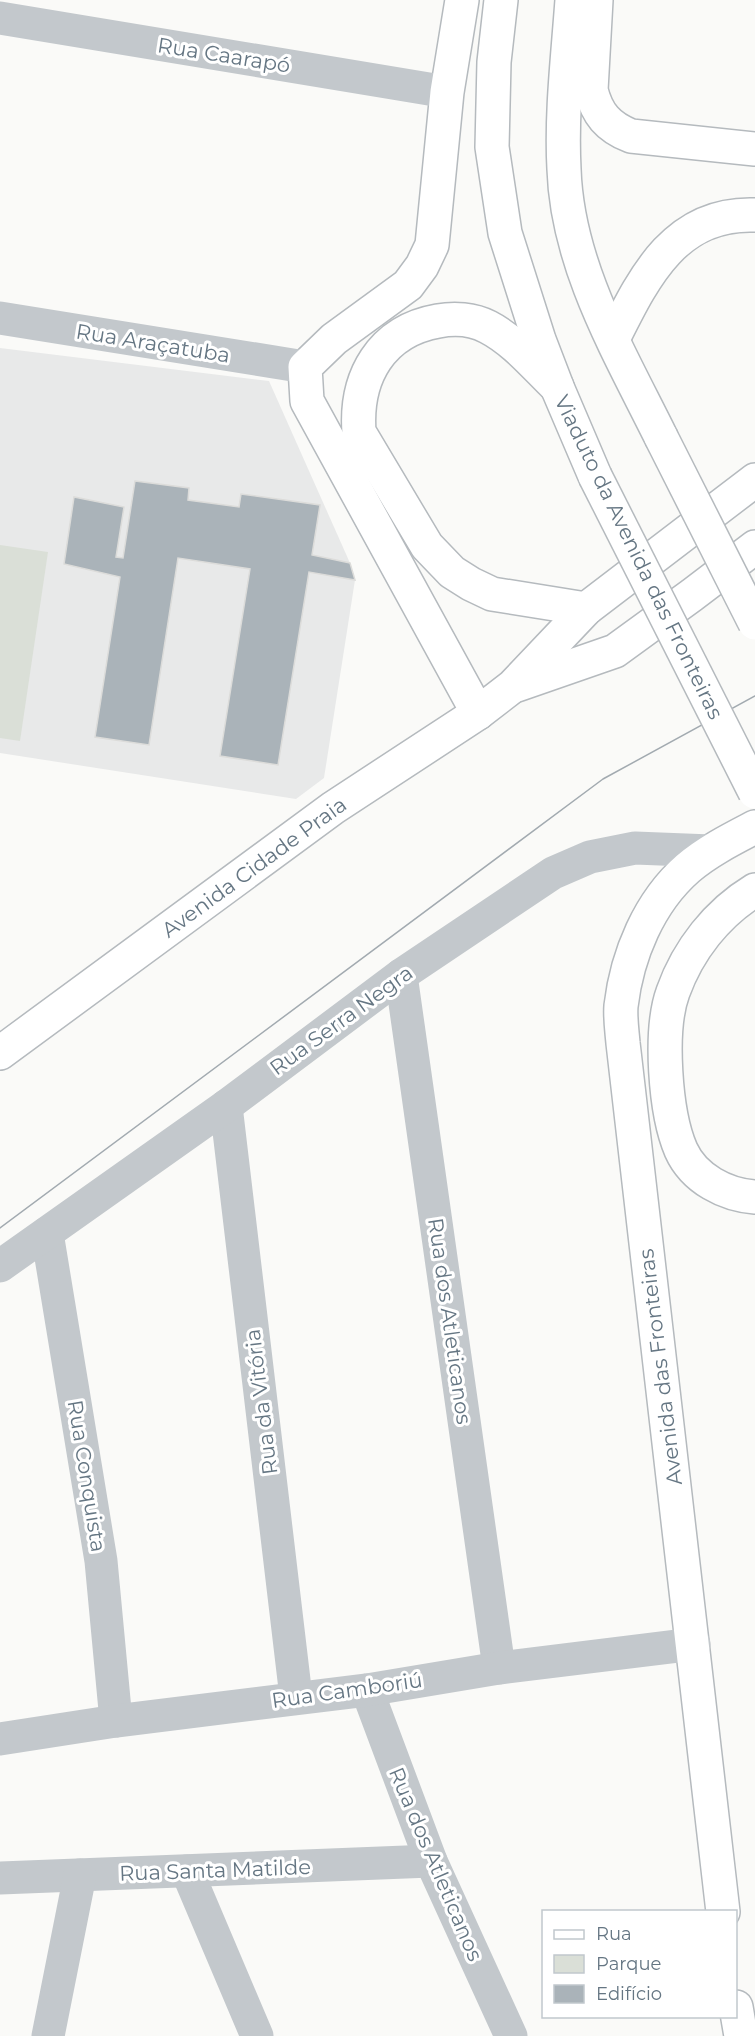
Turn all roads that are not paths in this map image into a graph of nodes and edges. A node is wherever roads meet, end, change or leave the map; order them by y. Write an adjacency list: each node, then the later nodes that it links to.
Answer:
1 (462, 0): 6 (main road)
2 (501, 0): 12 (main road, Viaduto da Avenida das Fronteiras)
3 (572, 0): 10 (main road)
4 (596, 0): 7 (main road)
5 (0, 18): 6 (street, Rua Caarapó)
6 (447, 92): 11 (main road)
7 (755, 149)
8 (755, 215): 10 (main road)
9 (0, 318): 11 (street, Rua Araçatuba)
10 (613, 339): 16 (main road, bridge)
11 (305, 367): 18 (main road)
12 (557, 387): 15 (main road); 19 (main road, Viaduto da Avenida das Fronteiras, bridge)
13 (755, 480): 15 (main road, Avenida Cidade Praia)
14 (755, 547): 17 (main road, Avenida Cidade Praia)
15 (586, 609): 17 (main road, Avenida Cidade Praia)
16 (755, 623)
17 (513, 686): 18 (main road, Avenida Cidade Praia)
18 (478, 713): 24 (main road, Avenida Cidade Praia)
19 (755, 792)
20 (755, 827): 21 (main road, Avenida das Fronteiras)
21 (711, 850): 23 (street, Rua Serra Negra); 29 (main road, Avenida das Fronteiras)
22 (753, 891): 26 (main road)
23 (401, 975): 25 (street, Rua Serra Negra); 30 (street, Rua dos Atleticanos)
24 (0, 1053)
25 (226, 1106): 27 (street, Rua Serra Negra); 32 (street, Rua da Vitória)
26 (755, 1197)
27 (47, 1233): 28 (street, Rua Serra Negra); 33 (street, Rua Conquista)
28 (0, 1266)
29 (694, 1644): 30 (street, Rua Camboriú); 39 (main road, Avenida das Fronteiras)
30 (499, 1668): 31 (street, Rua Camboriú)
31 (367, 1690): 32 (street, Rua Camboriú); 35 (street, Rua dos Atleticanos)
32 (296, 1697): 33 (street, Rua Camboriú)
33 (116, 1721): 34 (street, Rua Camboriú)
34 (0, 1738)
35 (431, 1862): 36 (street, Rua Santa Matilde); 43 (street, Rua dos Atleticanos)
36 (187, 1871): 37 (street, Rua Santa Matilde); 42 (street)
37 (80, 1875): 38 (street, Rua Santa Matilde); 41 (street)
38 (0, 1878)
39 (723, 1910)
40 (737, 2017): 44 (main road)
41 (48, 2036)
42 (257, 2036)
43 (511, 2036)
44 (741, 2036)

